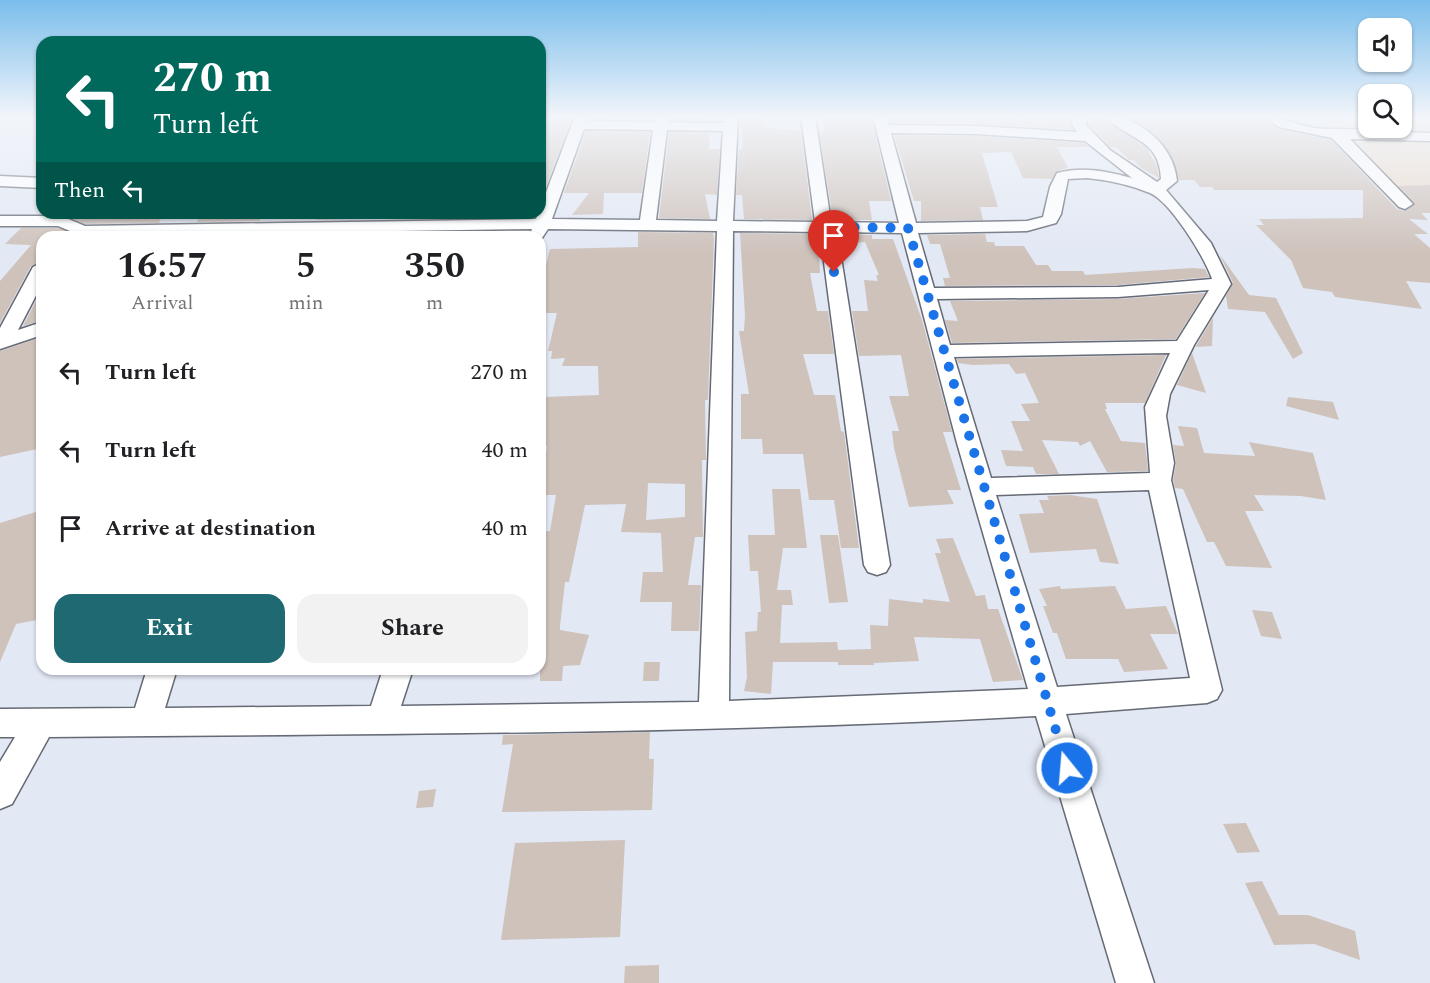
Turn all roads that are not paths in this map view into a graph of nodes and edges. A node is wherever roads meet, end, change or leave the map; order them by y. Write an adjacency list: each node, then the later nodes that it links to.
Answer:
1 (565, 162): 13 (street)
2 (655, 162): 16 (street)
3 (728, 162): 18 (street)
4 (815, 162): 19 (street)
5 (892, 162): 20 (street)
6 (1116, 162): 11 (street)
7 (1167, 162): 11 (street)
8 (1362, 162): 12 (street)
9 (0, 182): 10 (street)
10 (36, 183)
11 (1156, 190): 20 (street); 26 (street)
12 (1405, 204)
13 (546, 212)
14 (183, 219): 21 (street)
15 (0, 221): 22 (street)
16 (647, 225): 18 (street); 24 (street)
17 (370, 226): 21 (street); 24 (street)
18 (725, 226): 19 (street); 38 (street)
19 (826, 227): 20 (street); 34 (street)
20 (908, 228): 27 (street)
21 (173, 230): 23 (street)
22 (70, 231)
23 (139, 231)
24 (539, 231)
25 (36, 278): 29 (street)
26 (1222, 284): 27 (street); 30 (street)
27 (927, 294): 31 (street)
28 (36, 330): 29 (street)
29 (1, 342)
30 (1185, 347): 31 (street); 32 (street)
31 (944, 351): 33 (street)
32 (1159, 480): 33 (street); 37 (street)
33 (984, 487): 37 (street)
34 (877, 565)
35 (160, 675): 40 (street)
36 (396, 675): 41 (street)
37 (1047, 703): 38 (street); 44 (street)
38 (714, 714): 41 (street)
39 (41, 722): 40 (street); 42 (street); 43 (street)
40 (146, 722): 41 (street)
41 (381, 722)
42 (0, 723)
43 (0, 793)
44 (1135, 983)

